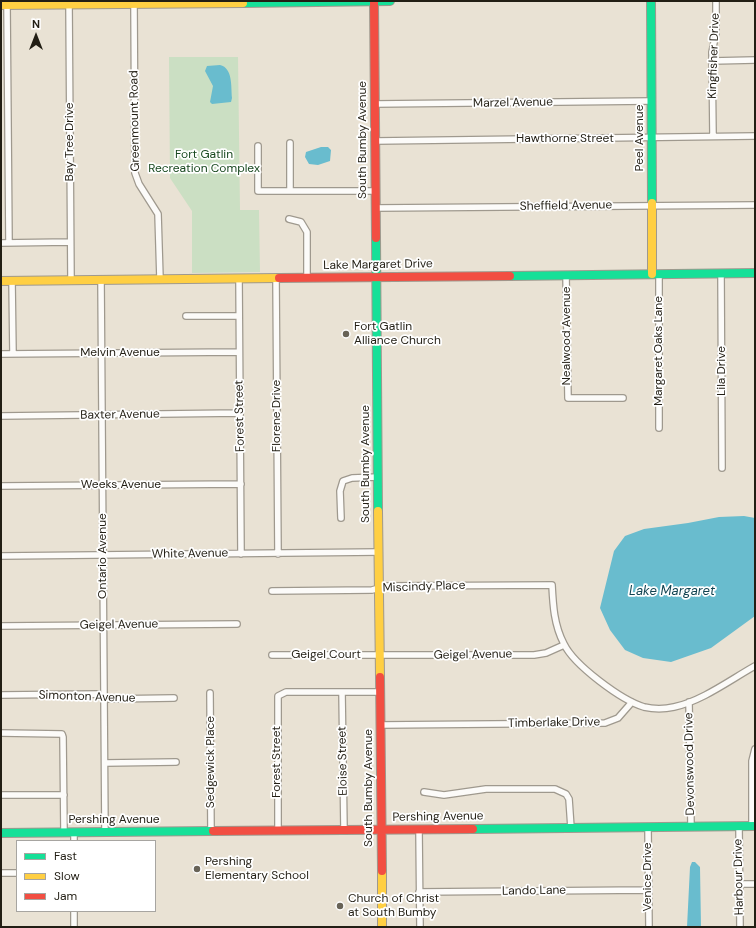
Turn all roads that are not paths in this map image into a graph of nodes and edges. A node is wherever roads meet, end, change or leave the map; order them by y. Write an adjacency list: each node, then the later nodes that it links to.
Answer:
1 (374, 1): 2 (street); 6 (street); 11 (street, South Bumby Avenue)
2 (390, 1)
3 (651, 1): 10 (street, Peel Avenue)
4 (716, 1): 9 (street, Kingfisher Drive)
5 (69, 4): 6 (street); 7 (street); 24 (street, Bay Tree Drive)
6 (134, 4): 34 (street, Greenmount Road)
7 (4, 5): 26 (street)
8 (755, 60): 9 (street)
9 (712, 61): 12 (street, Kingfisher Drive)
10 (651, 101): 11 (street, Marzel Avenue); 14 (street, Peel Avenue)
11 (375, 104): 15 (street, South Bumby Avenue)
12 (713, 136): 13 (street, Hawthorne Street); 14 (street, Hawthorne Street)
13 (755, 136)
14 (652, 137): 15 (street, Hawthorne Street); 20 (street, Peel Avenue)
15 (376, 141): 19 (street, South Bumby Avenue)
16 (290, 143): 18 (street)
17 (258, 146): 18 (street)
18 (290, 191): 19 (street)
19 (376, 191): 22 (street, South Bumby Avenue)
20 (652, 205): 21 (street, Sheffield Avenue); 22 (street, Sheffield Avenue); 28 (street, Peel Avenue)
21 (755, 205)
22 (376, 208): 31 (street, South Bumby Avenue)
23 (289, 219): 33 (street)
24 (70, 242): 26 (street); 36 (street, Bay Tree Drive)
25 (1, 243): 26 (street)
26 (9, 243)
27 (755, 273): 29 (street, Lake Margaret Drive)
28 (655, 274): 29 (street, Lake Margaret Drive); 30 (street, Lake Margaret Drive); 50 (street, Margaret Oaks Lane)
29 (721, 274): 51 (street, Lila Drive)
30 (566, 275): 31 (street, Lake Margaret Drive); 46 (street, Nealwood Avenue)
31 (377, 277): 33 (street, Lake Margaret Drive); 52 (street, South Bumby Avenue)
32 (276, 278): 33 (street, Lake Margaret Drive); 35 (street, Lake Margaret Drive); 59 (street, Florene Drive)
33 (307, 278)
34 (160, 279): 35 (street, Lake Margaret Drive); 37 (street, Lake Margaret Drive)
35 (239, 279): 41 (street, Forest Street)
36 (71, 280): 37 (street, Lake Margaret Drive); 39 (street, Lake Margaret Drive)
37 (101, 280): 43 (street, Ontario Avenue)
38 (1, 281): 39 (street, Lake Margaret Drive)
39 (12, 281): 45 (street)
40 (186, 316): 41 (street)
41 (239, 316): 42 (street, Forest Street)
42 (240, 352): 43 (street, Melvin Avenue); 47 (street, Forest Street)
43 (102, 353): 45 (street, Melvin Avenue); 48 (street, Ontario Avenue)
44 (1, 354): 45 (street, Melvin Avenue)
45 (13, 354)
46 (624, 398)
47 (240, 413): 48 (street, Baxter Avenue); 53 (street, Forest Street)
48 (102, 415): 49 (street, Baxter Avenue); 54 (street, Ontario Avenue)
49 (1, 416)
50 (659, 428)
51 (722, 468)
52 (378, 477): 56 (street); 57 (street, South Bumby Avenue)
53 (241, 484): 54 (street, Weeks Avenue); 58 (street, Forest Street)
54 (102, 485): 55 (street, Weeks Avenue); 60 (street, Ontario Avenue)
55 (1, 486)
56 (341, 518)
57 (379, 552): 59 (street, White Avenue); 62 (street, South Bumby Avenue)
58 (241, 554): 59 (street, White Avenue); 60 (street, White Avenue)
59 (278, 554)
60 (103, 555): 61 (street, White Avenue); 65 (street, Ontario Avenue)
61 (1, 556)
62 (380, 588): 63 (street, Miscindy Place); 67 (street, Miscindy Place); 69 (street, South Bumby Avenue)
63 (272, 591)
64 (237, 624): 65 (street, Geigel Avenue)
65 (103, 625): 66 (street, Geigel Avenue); 75 (street, Ontario Avenue)
66 (1, 626)
67 (564, 645): 69 (street, Geigel Avenue); 77 (street)
68 (272, 655): 69 (street, Geigel Court)
69 (380, 656): 72 (street, South Bumby Avenue)
70 (755, 666): 78 (street)
71 (342, 692): 72 (street); 92 (street, Eloise Street); 95 (street, Forest Street)
72 (380, 692): 79 (street, South Bumby Avenue)
73 (210, 693): 98 (street, Sedgewick Place)
74 (1, 695): 75 (street, Simonton Avenue)
75 (104, 697): 76 (street, Simonton Avenue); 83 (street, Ontario Avenue)
76 (174, 698)
77 (632, 702): 78 (street); 79 (street, Timberlake Drive)
78 (689, 702): 87 (street, Devonswood Drive)
79 (381, 725): 93 (street, South Bumby Avenue)
80 (1, 733): 86 (street)
81 (755, 749): 89 (street)
82 (176, 762): 83 (street)
83 (105, 763): 97 (street, Ontario Avenue)
84 (424, 792): 91 (street)
85 (1, 795): 86 (street)
86 (64, 795): 96 (street)
87 (691, 826): 88 (street, Pershing Avenue); 90 (street, Pershing Avenue)
88 (738, 826): 89 (street, Pershing Avenue); 103 (street, Harbour Drive)
89 (754, 826)
90 (648, 827): 91 (street, Pershing Avenue); 105 (street, Venice Drive)
91 (571, 828): 94 (street, Pershing Avenue)
92 (344, 830): 93 (street, Pershing Avenue); 95 (street, Pershing Avenue)
93 (381, 830): 94 (street, Pershing Avenue); 109 (street, South Bumby Avenue)
94 (419, 830): 106 (street)
95 (278, 831): 98 (street, Pershing Avenue)
96 (64, 832): 99 (street, Pershing Avenue); 100 (street, Pershing Avenue)
97 (105, 832): 98 (street, Pershing Avenue); 100 (street, Pershing Avenue)
98 (211, 832)
99 (1, 833)
100 (74, 837)
101 (1, 873): 102 (street)
102 (16, 873)
103 (739, 884): 104 (street); 112 (street, Harbour Drive)
104 (755, 884)
105 (648, 890): 106 (street, Lando Lane); 111 (street, Venice Drive)
106 (419, 892): 110 (street)
107 (74, 912): 108 (street)
108 (74, 927)
109 (382, 927)
110 (420, 927)
111 (649, 927)
112 (740, 927)

